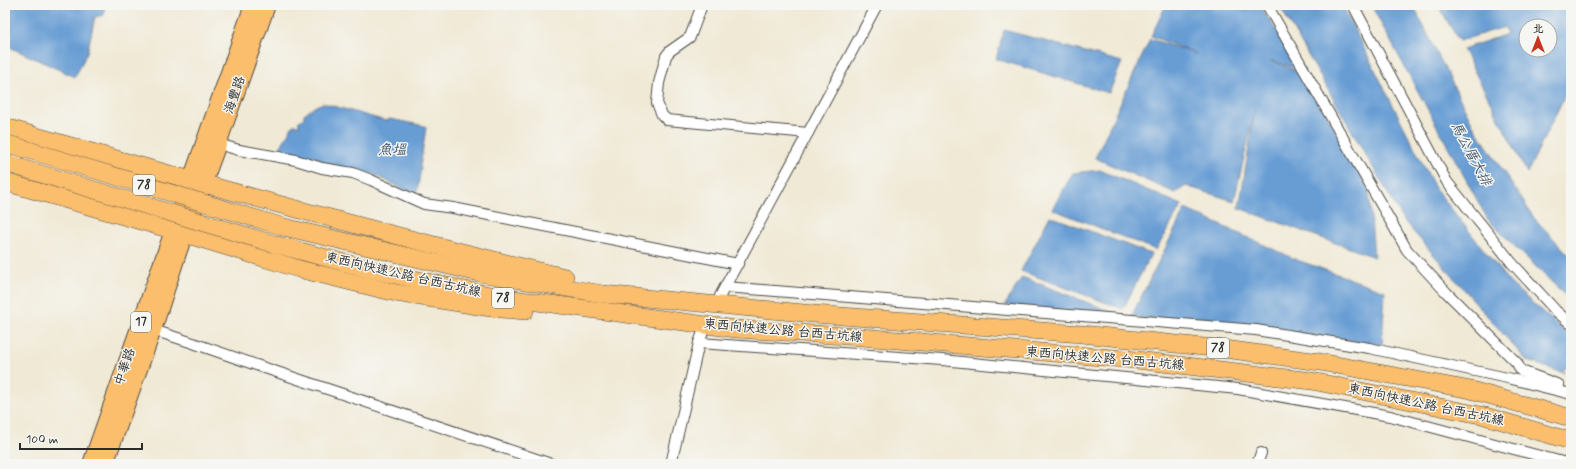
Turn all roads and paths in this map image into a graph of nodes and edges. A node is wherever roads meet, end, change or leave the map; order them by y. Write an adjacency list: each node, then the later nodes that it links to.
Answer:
1 (252, 5): 13 (main road, 海豐路 / 17)
2 (267, 5): 10 (main road, 海豐路 / 17)
3 (702, 5): 8 (street)
4 (877, 5): 8 (street)
5 (1266, 5): 24 (street)
6 (1353, 5): 19 (street)
7 (5, 127): 13 (highway)
8 (808, 133): 15 (street)
9 (5, 143): 18 (highway, 東西向快速公路 台西古坑線 / 78, bridge)
10 (218, 144): 13 (main road, 海豐路 / 17); 15 (street)
11 (5, 163): 20 (highway, 東西向快速公路 台西古坑線 / 78, bridge)
12 (5, 182): 14 (highway)
13 (197, 183): 14 (main road, 中華路 / 17); 18 (highway)
14 (179, 232): 20 (highway); 21 (main road, 中華路 / 17); 29 (main road, 中華路 / 17)
15 (738, 264): 16 (street)
16 (725, 286): 17 (street); 25 (street)
17 (720, 296)
18 (734, 307): 26 (highway, 東西向快速公路 台西古坑線 / 78)
19 (1571, 324)
20 (736, 329): 27 (highway, 東西向快速公路 台西古坑線 / 78)
21 (153, 330): 30 (main road, 中華路 / 17); 31 (street)
22 (703, 332): 23 (street)
23 (699, 343): 32 (street); 34 (street)
24 (1571, 388)
25 (1571, 394)
26 (1571, 418)
27 (1571, 441)
28 (1260, 453): 33 (street)
29 (91, 464)
30 (105, 464)
31 (551, 464)
32 (671, 464)
33 (1257, 464)
34 (1570, 464)

